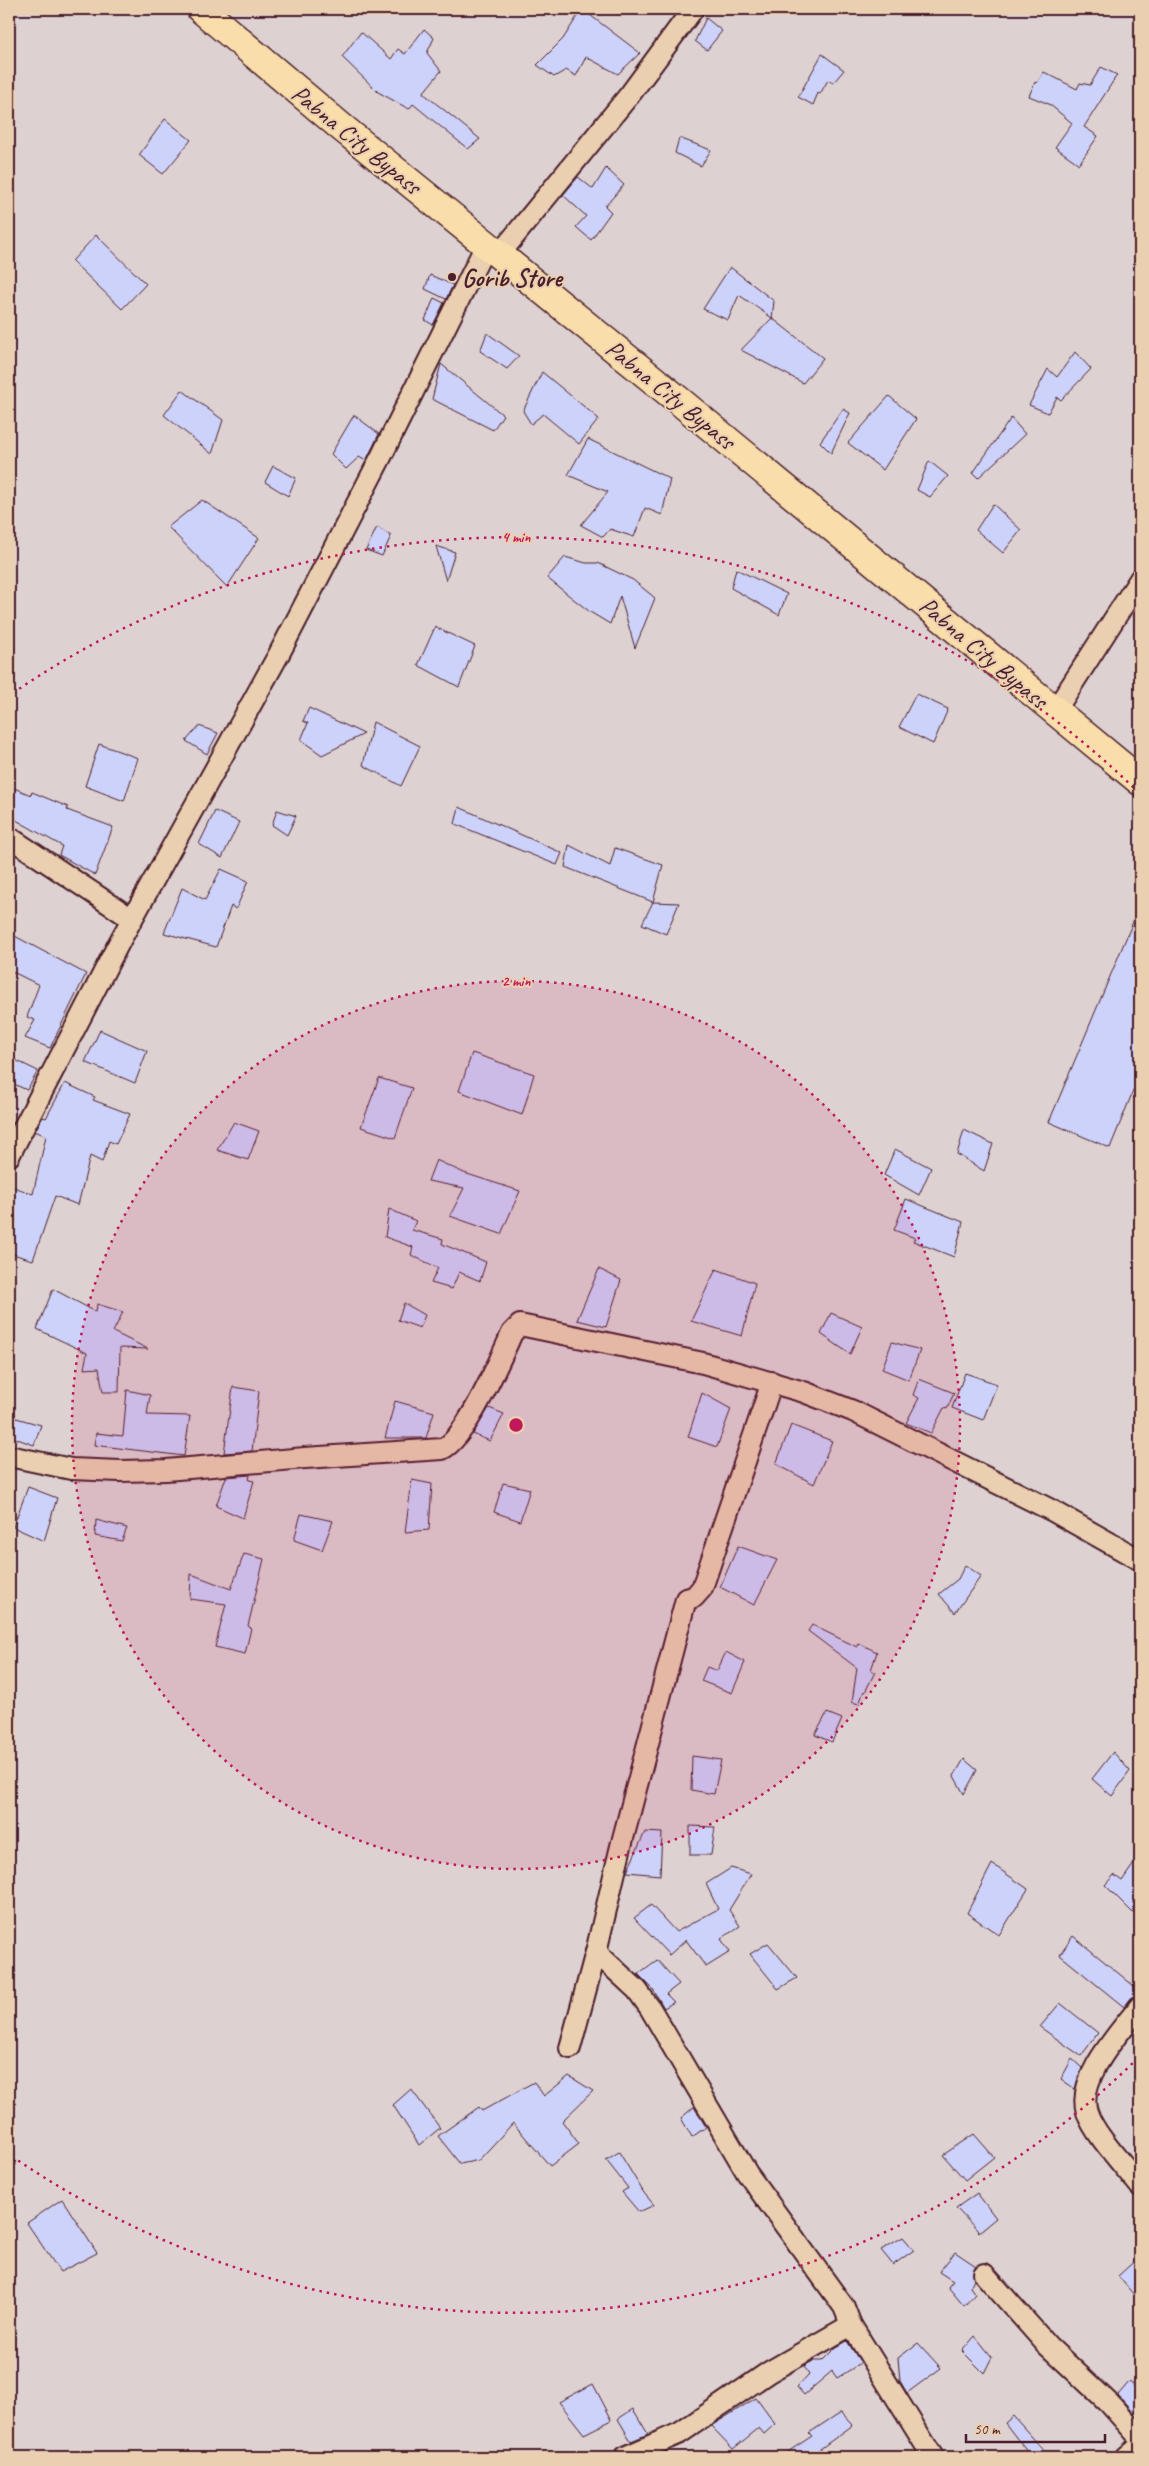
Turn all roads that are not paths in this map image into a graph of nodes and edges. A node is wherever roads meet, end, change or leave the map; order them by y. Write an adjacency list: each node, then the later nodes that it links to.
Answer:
1 (201, 9): 3 (highway, Pabna City Bypass)
2 (692, 9): 3 (street)
3 (492, 250): 5 (highway, Pabna City Bypass); 8 (street)
4 (1140, 579): 5 (street)
5 (1055, 711): 6 (highway, Pabna City Bypass)
6 (1140, 781)
7 (9, 837): 8 (street)
8 (132, 919): 9 (street)
9 (9, 1156)
10 (772, 1382): 11 (street); 12 (street); 13 (street)
11 (9, 1456)
12 (1140, 1560)
13 (596, 1952): 15 (street); 18 (street)
14 (1140, 2006): 16 (street)
15 (570, 2048)
16 (1140, 2186)
17 (984, 2274): 19 (street)
18 (851, 2324): 21 (street); 22 (street)
19 (1140, 2438)
20 (1140, 2445): 23 (street)
21 (624, 2457)
22 (933, 2457)
23 (1126, 2457)

